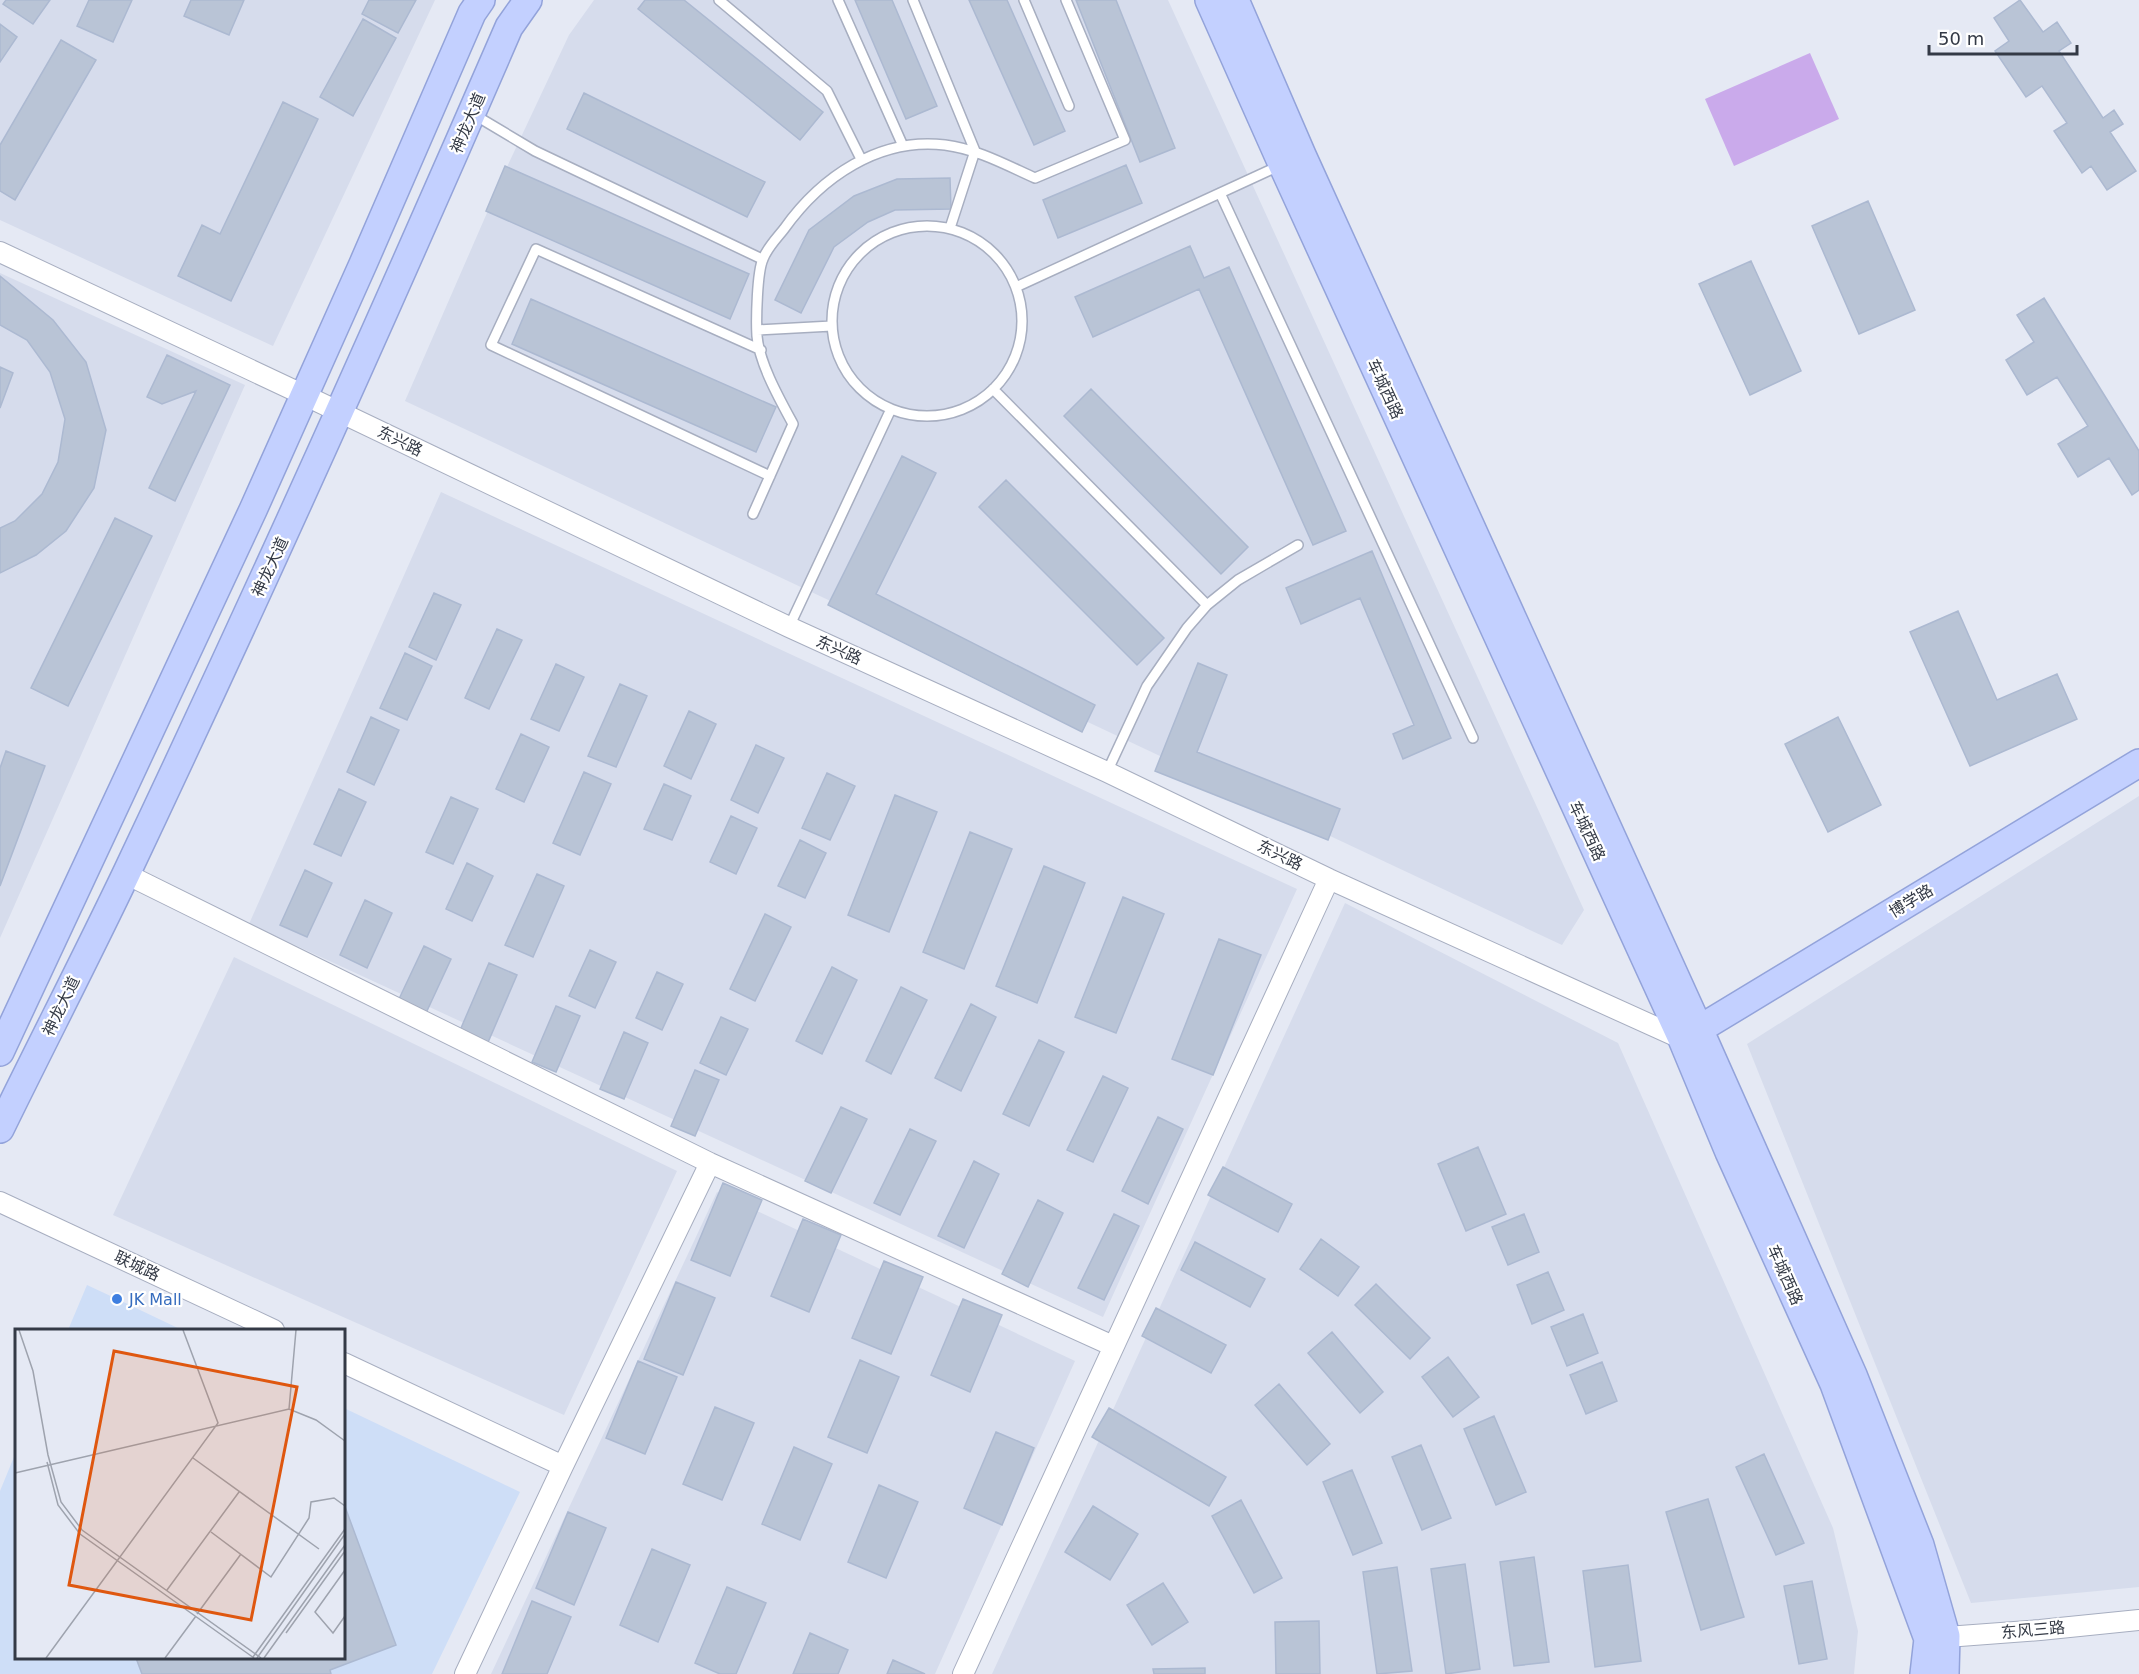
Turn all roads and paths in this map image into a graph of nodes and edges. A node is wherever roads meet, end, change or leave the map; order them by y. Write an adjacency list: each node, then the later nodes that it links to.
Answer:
1 (482, 0): 25 (main road)
2 (528, 0): 11 (main road, 神龙大道)
3 (719, 0): 14 (lane)
4 (838, 0): 12 (lane)
5 (913, 0): 13 (lane)
6 (1024, 0): 10 (lane)
7 (1066, 0): 13 (lane)
8 (1209, 0): 15 (main road, 车城西路)
9 (1235, 0): 15 (main road, 车城西路)
10 (1069, 106)
11 (472, 113): 19 (lane); 27 (main road, 神龙大道)
12 (903, 147): 13 (lane); 14 (lane)
13 (975, 151): 17 (lane)
14 (861, 159): 19 (lane)
15 (1292, 159): 16 (lane); 38 (main road, 车城西路)
16 (1220, 193): 20 (lane); 33 (lane)
17 (950, 228): 20 (lane); 21 (lane)
18 (0, 252): 25 (street, 东兴路)
19 (762, 259): 22 (lane)
20 (1016, 287): 24 (lane)
21 (832, 326): 22 (lane); 26 (lane)
22 (758, 330): 23 (lane)
23 (761, 350): 28 (lane); 28 (lane)
24 (993, 389): 26 (lane); 31 (lane)
25 (304, 395): 27 (street, 东兴路); 39 (main road)
26 (891, 409): 32 (lane)
27 (339, 412): 32 (street, 东兴路); 36 (main road, 神龙大道)
28 (770, 476): 29 (lane)
29 (753, 514)
30 (1298, 545): 31 (lane)
31 (1207, 605): 35 (lane)
32 (789, 627): 35 (street, 东兴路)
33 (1473, 738)
34 (2139, 763): 38 (main road, 博学路)
35 (1107, 772): 37 (street, 东兴路)
36 (126, 874): 40 (main road, 神龙大道); 41 (street)
37 (1329, 879): 38 (street, 东兴路); 44 (street)
38 (1691, 1034): 48 (main road, 车城西路)
39 (0, 1052)
40 (0, 1129)
41 (710, 1163): 44 (street); 46 (street)
42 (0, 1202): 43 (street, 联城路)
43 (272, 1329)
44 (1113, 1346): 50 (street)
45 (345, 1363): 46 (street)
46 (563, 1466): 49 (street)
47 (2139, 1620): 48 (street, 东风三路)
48 (1937, 1638): 51 (main road, 车城西路); 52 (main road, 车城西路)
49 (465, 1674)
50 (963, 1674)
51 (1924, 1674)
52 (1945, 1674)

